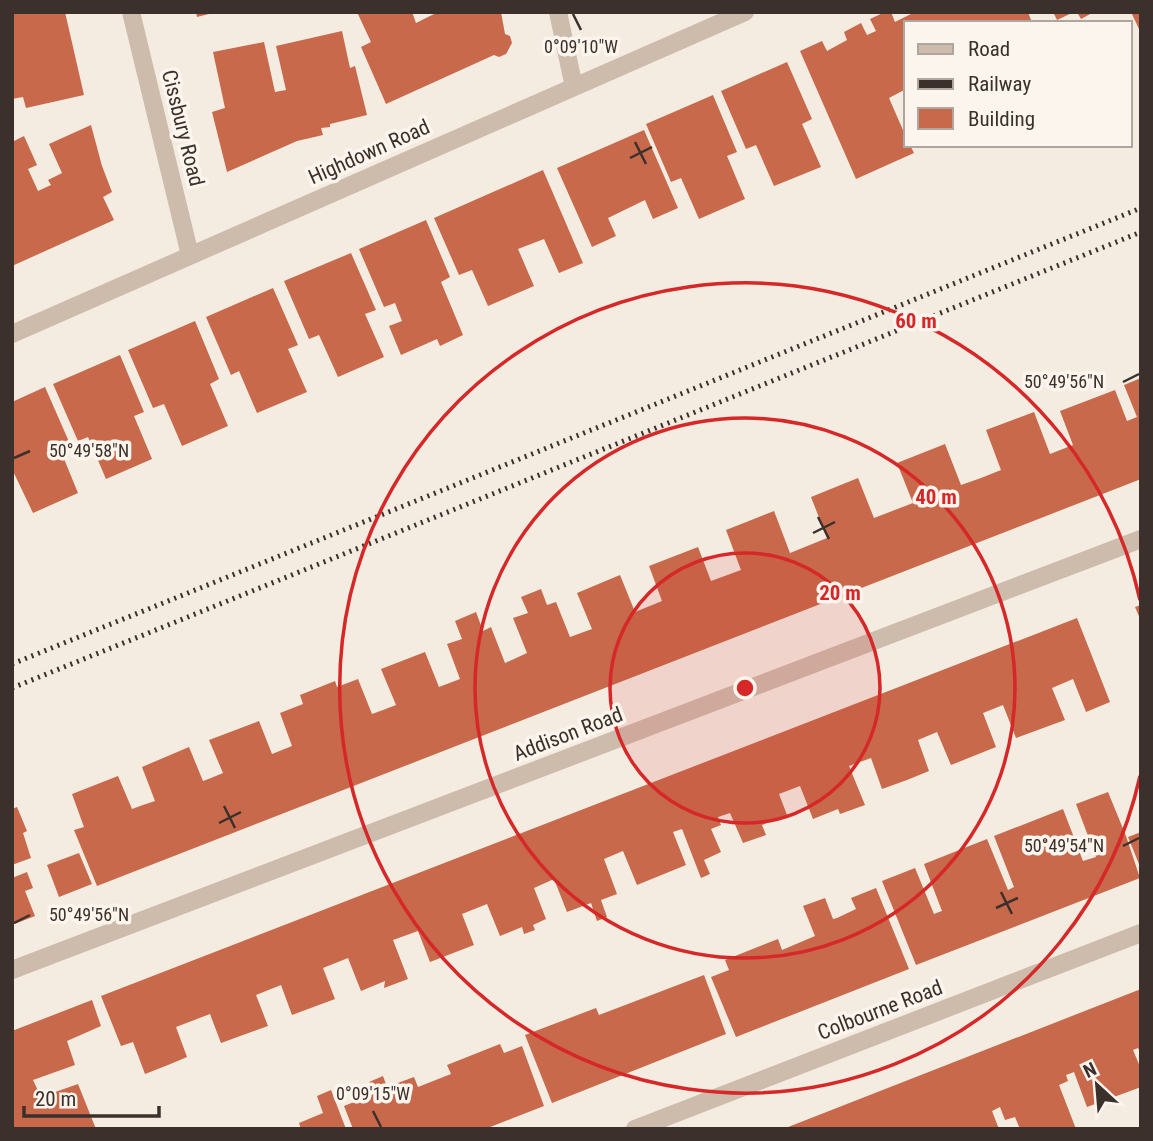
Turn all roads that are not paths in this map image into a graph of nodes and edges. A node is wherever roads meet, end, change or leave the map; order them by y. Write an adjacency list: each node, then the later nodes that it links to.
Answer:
1 (131, 12): 5 (street, Cissbury Road)
2 (558, 12): 4 (street)
3 (745, 12): 4 (street, Highdown Road)
4 (574, 87): 5 (street, Highdown Road)
5 (190, 255): 6 (street, Highdown Road)
6 (12, 334)
7 (1141, 540): 9 (street, Addison Road)
8 (1141, 933): 10 (street, Colbourne Road)
9 (12, 970)
10 (635, 1129)

